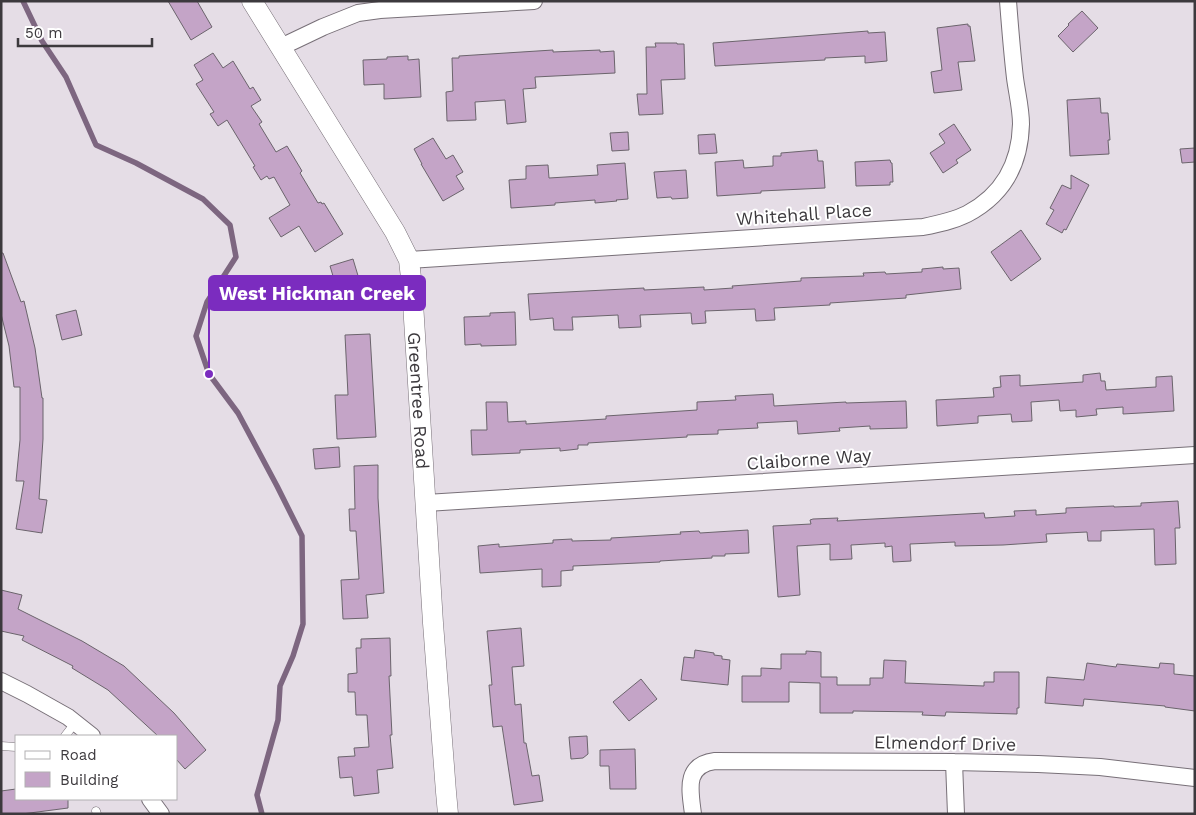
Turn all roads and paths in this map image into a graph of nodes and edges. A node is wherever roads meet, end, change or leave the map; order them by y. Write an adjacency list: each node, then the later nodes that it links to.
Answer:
1 (252, 1): 4 (street, Greentree Road)
2 (1008, 1): 5 (street, Whitehall Place)
3 (525, 2): 4 (street)
4 (281, 48): 5 (street, Greentree Road)
5 (408, 260): 7 (street, Greentree Road)
6 (1195, 455): 7 (street, Claiborne Way)
7 (426, 503): 17 (street, Greentree Road)
8 (1, 681): 9 (street)
9 (70, 730): 10 (street)
10 (88, 735)
11 (1, 746): 12 (lane)
12 (15, 747)
13 (954, 762): 14 (street, Elmendorf Drive); 18 (street, Elmendorf Drive); 19 (street)
14 (1195, 778)
15 (151, 800): 16 (street)
16 (161, 814)
17 (448, 814)
18 (693, 814)
19 (956, 814)

